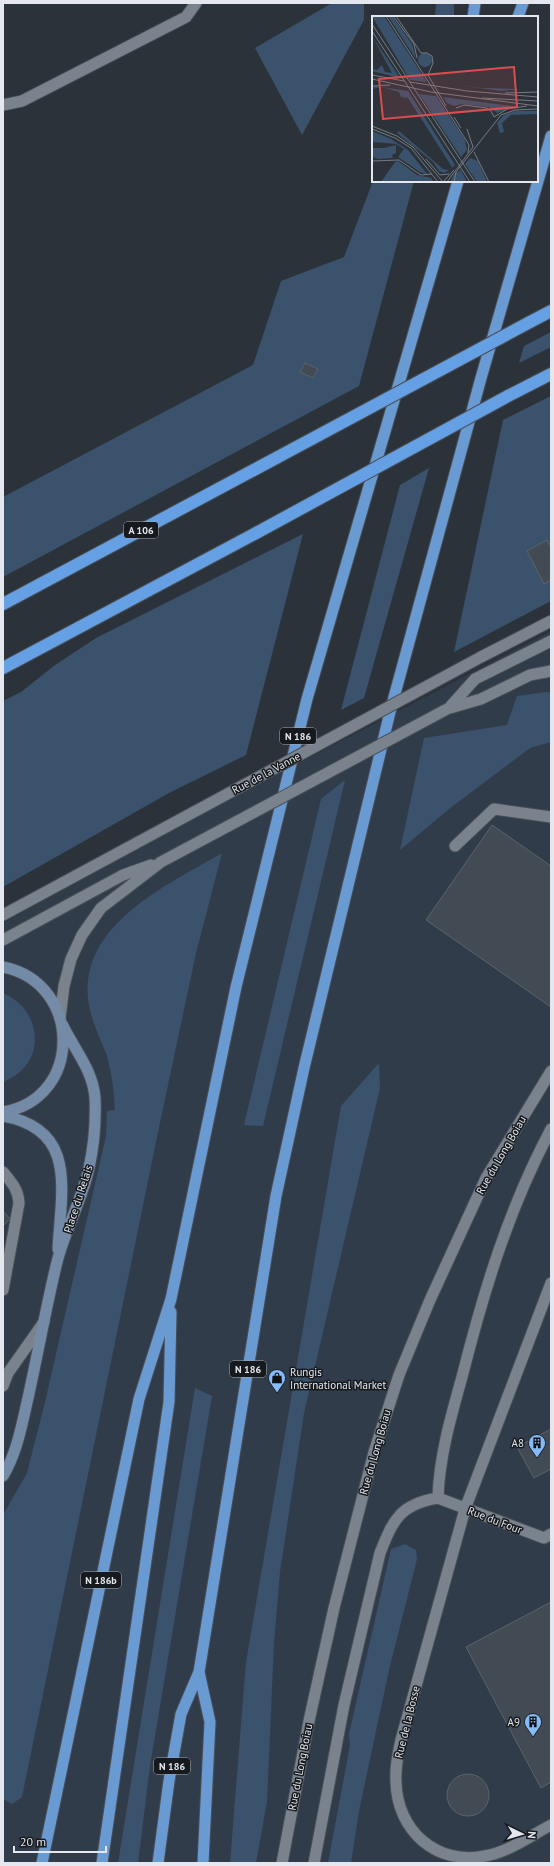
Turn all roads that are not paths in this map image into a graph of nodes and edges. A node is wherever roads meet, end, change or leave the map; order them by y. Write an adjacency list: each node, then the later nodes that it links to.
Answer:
1 (196, 3): 6 (street)
2 (475, 3): 4 (highway)
3 (522, 3): 5 (highway)
4 (473, 16)
5 (518, 16)
6 (3, 105)
7 (551, 136): 8 (highway, N 186)
8 (538, 181)
9 (458, 182): 36 (highway, N 186)
10 (538, 182): 43 (highway, N 186)
11 (551, 311): 13 (highway, A 106, bridge)
12 (551, 374): 16 (highway, bridge)
13 (3, 604)
14 (551, 620): 22 (street, Rue de la Vanne, bridge)
15 (551, 641): 18 (street)
16 (3, 668)
17 (551, 671): 18 (street)
18 (449, 708): 21 (street, bridge)
19 (551, 817): 20 (street)
20 (455, 846)
21 (161, 862): 23 (street); 25 (street)
22 (3, 916)
23 (3, 940)
24 (3, 967): 25 (main road, Place du Relais)
25 (61, 1021): 27 (main road); 33 (main road, Place du Relais)
26 (551, 1071): 49 (street, Rue du Long Boiau)
27 (3, 1112)
28 (3, 1116): 33 (main road, Place du Relais)
29 (551, 1129): 40 (street)
30 (3, 1172): 31 (street)
31 (16, 1220): 32 (street); 35 (street)
32 (3, 1242)
33 (58, 1261): 37 (main road, Place du Relais)
34 (551, 1283): 41 (street, Rue de la Bosse)
35 (3, 1290)
36 (171, 1299): 45 (highway, N 186b); 46 (highway, N 186)
37 (46, 1320): 38 (street); 39 (main road, Place du Relais)
38 (3, 1386)
39 (3, 1476)
40 (438, 1498): 41 (street, Rue du Four); 50 (street)
41 (465, 1509): 42 (street, Rue du Four); 44 (street, Rue de la Bosse)
42 (551, 1534)
43 (199, 1672): 47 (highway, N 186); 48 (highway)
44 (551, 1825)
45 (42, 1863)
46 (102, 1863)
47 (158, 1863)
48 (202, 1863)
49 (282, 1863)
50 (314, 1863)

